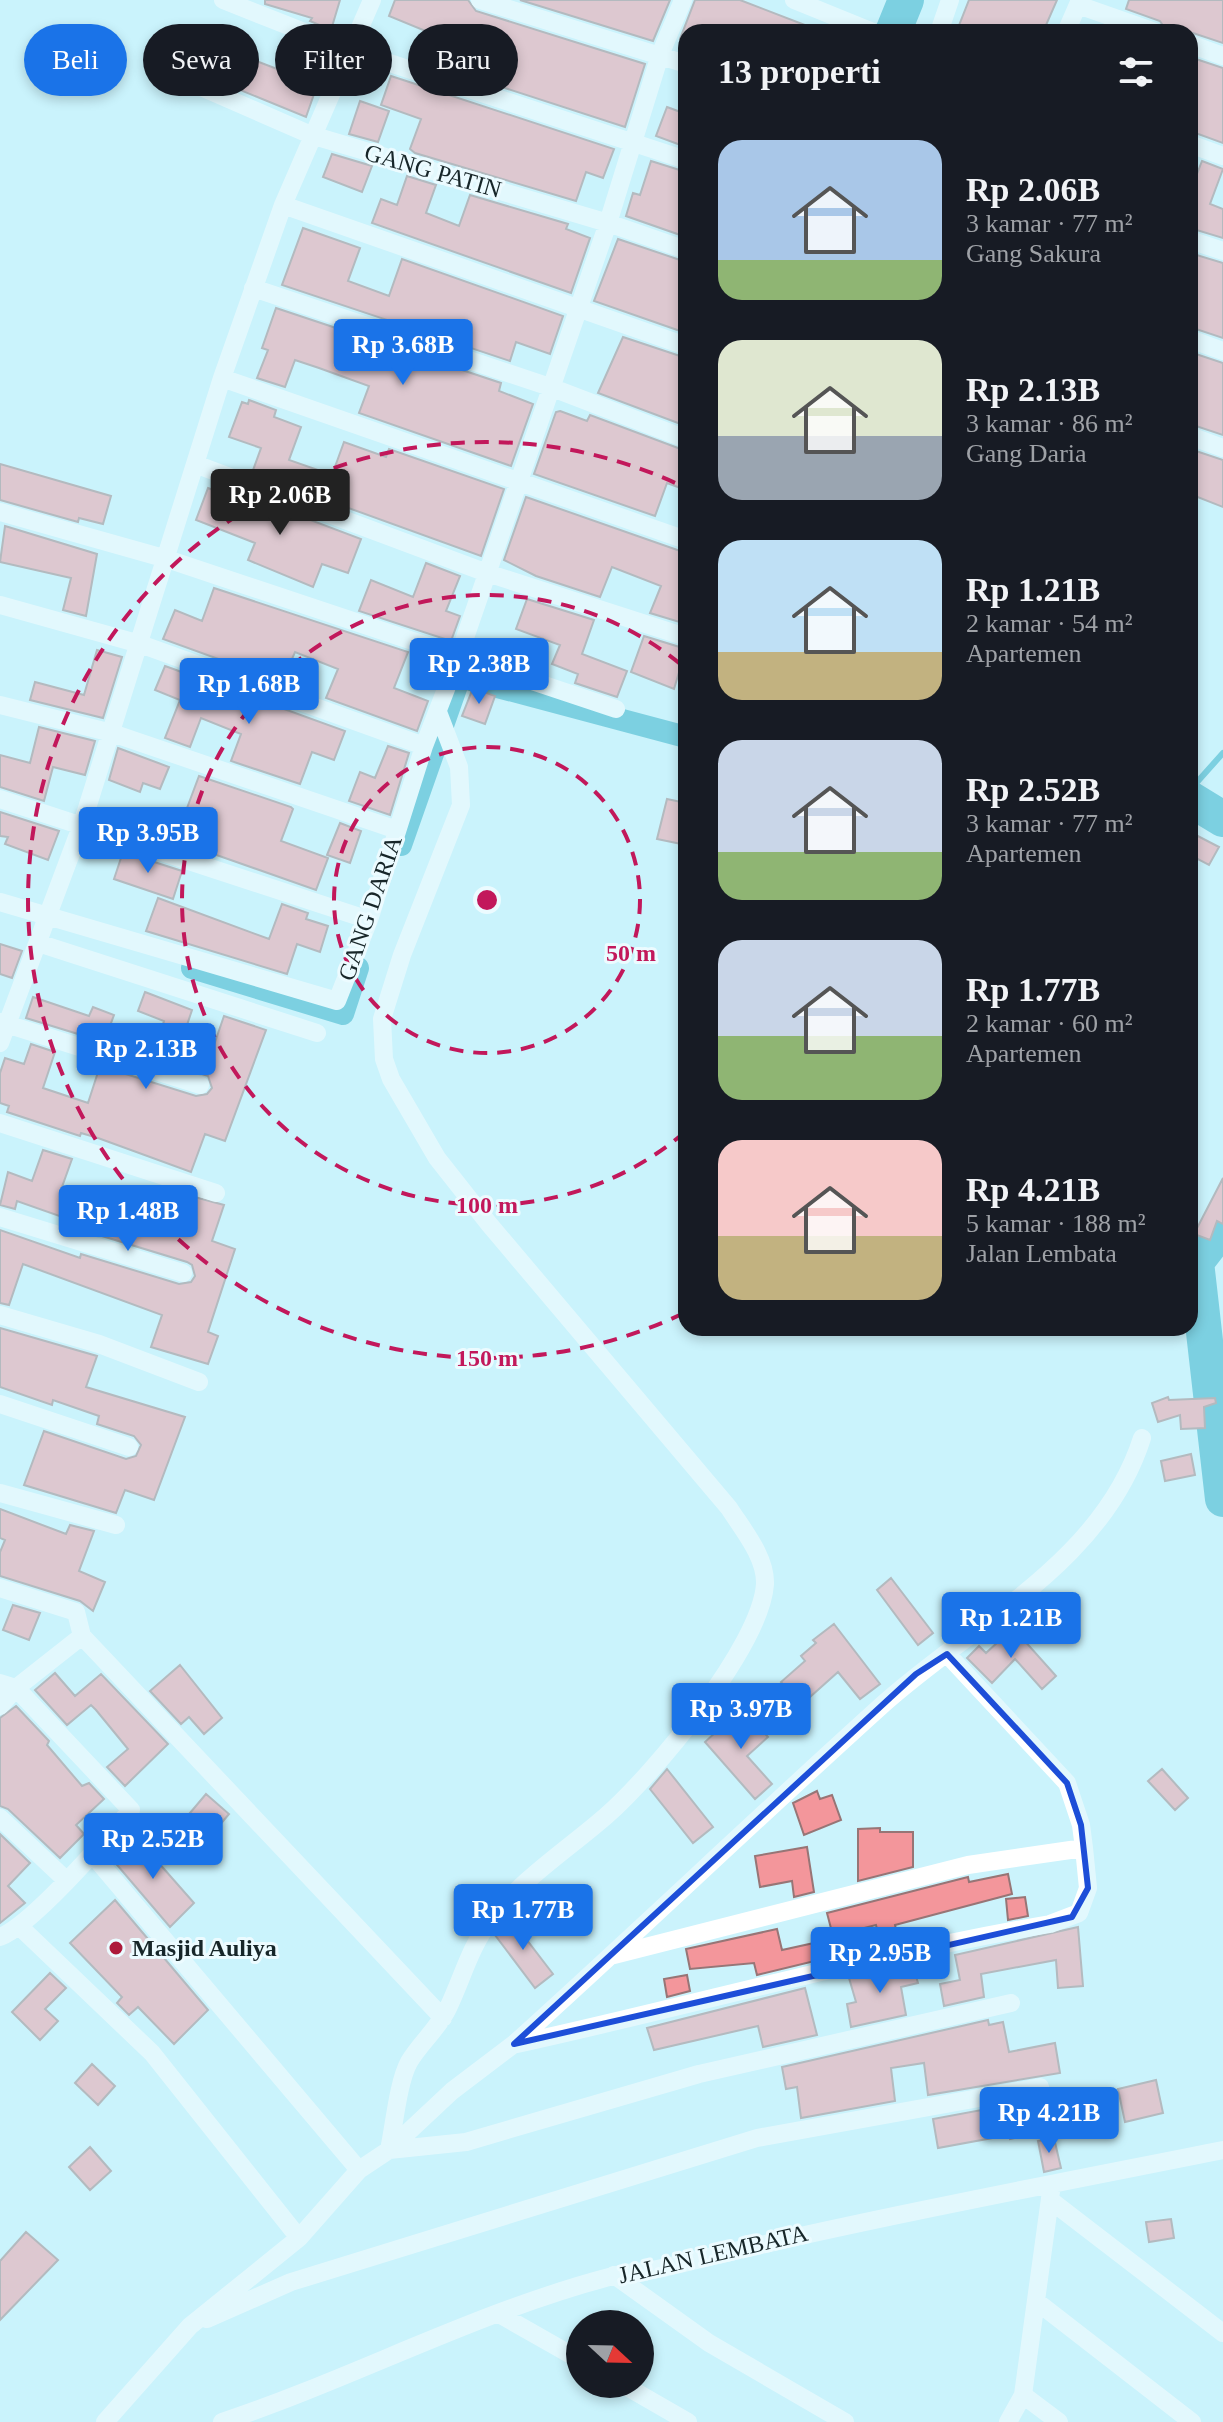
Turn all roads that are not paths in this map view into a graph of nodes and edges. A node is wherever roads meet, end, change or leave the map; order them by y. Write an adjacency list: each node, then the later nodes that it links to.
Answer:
1 (223, 0): 8 (street)
2 (372, 0): 9 (street)
3 (480, 0): 15 (street)
4 (683, 0): 15 (street, GANG DARIA)
5 (794, 0): 10 (street)
6 (950, 0): 11 (street)
7 (1079, 2): 12 (street); 13 (street)
8 (284, 24)
9 (361, 24)
10 (851, 24)
11 (942, 24)
12 (1069, 24)
13 (1135, 24)
14 (1198, 47): 16 (street)
15 (660, 55): 17 (street); 22 (street, GANG DARIA)
16 (1223, 56)
17 (678, 61)
18 (392, 64): 22 (street)
19 (222, 96): 21 (street, GANG PATIN)
20 (329, 96): 21 (street)
21 (311, 135): 26 (street); 27 (street, GANG PATIN)
22 (635, 142): 25 (street); 27 (street, GANG DARIA)
23 (1198, 147): 24 (street)
24 (1223, 156)
25 (678, 157)
26 (283, 205): 31 (street); 32 (street)
27 (608, 223): 29 (street, GANG PATIN); 32 (street, GANG DARIA)
28 (1198, 243): 30 (street)
29 (678, 247)
30 (1223, 251)
31 (253, 288): 36 (street); 37 (street)
32 (579, 306): 34 (street); 37 (street, GANG DARIA)
33 (1198, 342): 35 (street)
34 (678, 343)
35 (1223, 351)
36 (222, 378): 41 (street); 42 (street)
37 (550, 387): 38 (street); 42 (street, GANG DARIA)
38 (678, 436)
39 (1198, 439): 40 (street)
40 (1223, 448)
41 (195, 464): 45 (street); 46 (street)
42 (520, 482): 44 (street); 46 (street, GANG DARIA)
43 (0, 512): 45 (street)
44 (678, 537)
45 (167, 559): 49 (street); 50 (street)
46 (487, 573): 48 (street); 50 (street, GANG DARIA)
47 (0, 605): 49 (street)
48 (678, 634)
49 (140, 644): 54 (street); 55 (street)
50 (458, 658): 52 (street); 53 (street, GANG DARIA)
51 (0, 705): 54 (street)
52 (616, 709)
53 (440, 716): 55 (street, GANG DARIA); 91 (street)
54 (112, 733): 57 (street); 58 (street)
55 (424, 746): 58 (street, GANG DARIA)
56 (0, 799): 57 (street)
57 (82, 824): 60 (street); 61 (street)
58 (397, 830): 61 (street, GANG DARIA)
59 (0, 902): 60 (street, GANG DARIA)
60 (46, 917): 61 (street, GANG DARIA); 62 (street)
61 (369, 920)
62 (39, 941): 63 (street); 64 (street)
63 (4, 1023): 65 (street); 66 (street)
64 (317, 1033)
65 (0, 1043)
66 (200, 1085)
67 (0, 1123): 68 (street)
68 (216, 1193)
69 (0, 1217): 70 (street)
70 (183, 1273)
71 (0, 1315): 72 (street)
72 (199, 1382)
73 (0, 1404): 75 (street)
74 (1142, 1438): 80 (street)
75 (129, 1447)
76 (0, 1493): 77 (street)
77 (116, 1525)
78 (0, 1588): 79 (street)
79 (82, 1636): 81 (street); 91 (street)
80 (947, 1654): 84 (street); 89 (street)
81 (8, 1685): 82 (street); 85 (street)
82 (0, 1706)
83 (0, 1818): 86 (street)
84 (1084, 1848): 89 (street); 92 (street)
85 (92, 1854): 86 (street); 96 (street)
86 (66, 1880): 87 (street)
87 (19, 1926): 88 (street); 98 (street)
88 (0, 1937)
89 (611, 1956): 92 (street)
90 (1011, 2003): 94 (street)
91 (443, 2018): 94 (street)
92 (514, 2044): 94 (street)
93 (1040, 2087): 102 (street)
94 (389, 2150): 96 (street)
95 (1223, 2150): 97 (street, JALAN LEMBATA)
96 (359, 2170): 98 (street)
97 (1051, 2192): 99 (street, JALAN LEMBATA); 100 (street); 103 (street)
98 (299, 2238): 102 (street)
99 (614, 2275): 101 (street, JALAN LEMBATA); 110 (street)
100 (1036, 2301): 105 (street); 113 (street)
101 (499, 2314): 104 (street); 108 (street, JALAN LEMBATA)
102 (190, 2326): 107 (street)
103 (1223, 2333)
104 (566, 2352)
105 (1023, 2395): 111 (street); 112 (street)
106 (646, 2398): 109 (street)
107 (105, 2422)
108 (222, 2422)
109 (688, 2422)
110 (845, 2422)
111 (1008, 2422)
112 (1059, 2422)
113 (1192, 2422)

